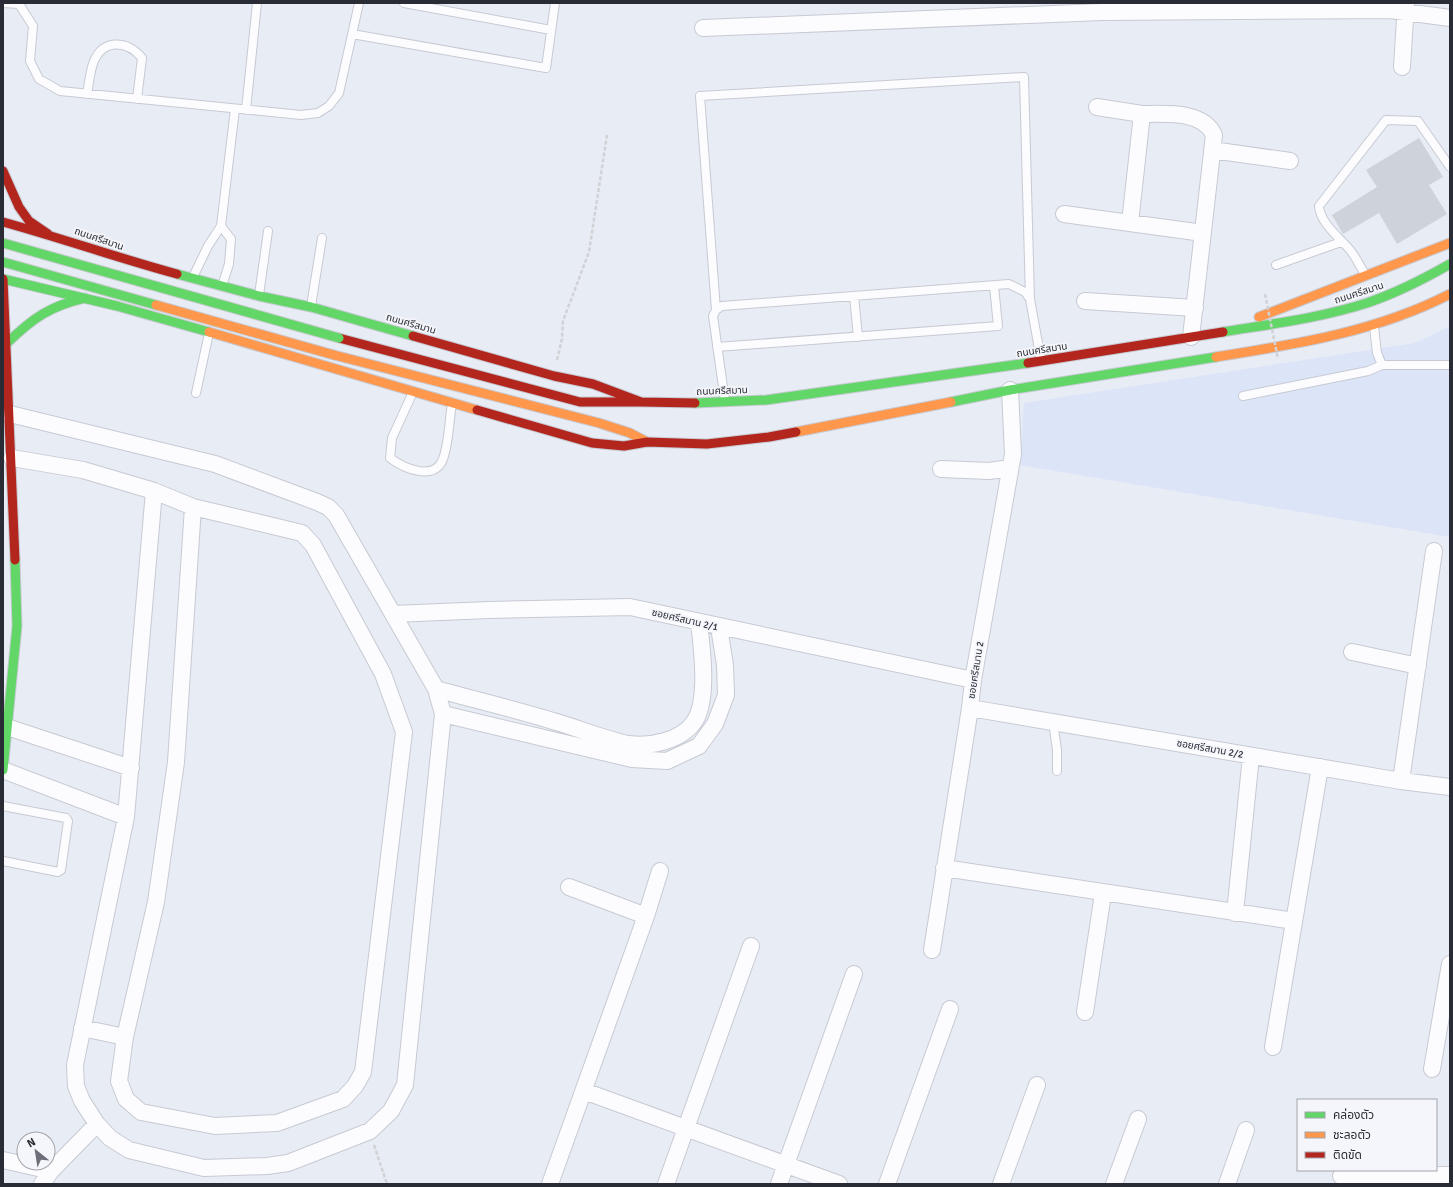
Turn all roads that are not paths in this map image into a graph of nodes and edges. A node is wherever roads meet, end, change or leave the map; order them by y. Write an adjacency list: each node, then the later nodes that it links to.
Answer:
1 (3, 3): 12 (lane)
2 (257, 3): 16 (lane)
3 (359, 3): 10 (lane)
4 (404, 3): 9 (lane)
5 (555, 3): 9 (lane)
6 (1405, 7): 7 (street); 8 (street); 11 (street)
7 (1450, 18)
8 (703, 28)
9 (551, 30): 10 (lane)
10 (352, 34): 16 (lane)
11 (1402, 67)
12 (87, 94): 13 (lane); 13 (lane)
13 (137, 99): 15 (lane)
14 (1097, 107): 17 (street)
15 (235, 109): 16 (lane); 25 (lane)
16 (246, 110)
17 (1142, 114): 18 (street); 24 (street)
18 (1212, 150): 19 (street); 27 (street)
19 (1290, 161)
20 (1450, 167): 30 (lane)
21 (3, 171): 28 (main road)
22 (1064, 214): 24 (street)
23 (3, 222): 28 (main road, ถนนศรีสมาน)
24 (1130, 223): 27 (street)
25 (221, 226): 38 (lane); 40 (lane)
26 (268, 231): 43 (lane)
27 (1203, 233): 50 (street)
28 (48, 234): 33 (main road, ถนนศรีสมาน)
29 (322, 238): 49 (lane)
30 (1341, 242): 36 (lane); 37 (lane)
31 (3, 243): 68 (main road, bridge)
32 (1450, 243): 37 (main road)
33 (128, 261): 38 (main road, ถนนศรีสมาน); 48 (main road)
34 (3, 262): 72 (main road, bridge)
35 (1450, 264): 56 (main road, ถนนศรีสมาน)
36 (1276, 265)
37 (1366, 277): 56 (main road)
38 (193, 278): 40 (main road, ถนนศรีสมาน)
39 (3, 279): 45 (main road); 59 (main road)
40 (222, 286): 43 (main road, ถนนศรีสมาน)
41 (994, 286): 44 (lane); 46 (lane); 57 (lane)
42 (1450, 294): 52 (main road)
43 (259, 296): 49 (main road, ถนนศรีสมาน)
44 (854, 296): 51 (lane); 57 (lane)
45 (85, 298): 48 (main road); 59 (main road)
46 (1030, 299): 51 (lane); 61 (lane)
47 (1085, 301): 50 (street)
48 (117, 306): 55 (main road)
49 (311, 307): 68 (main road, ถนนศรีสมาน)
50 (1195, 308): 58 (street)
51 (716, 310): 60 (lane)
52 (1393, 320): 53 (main road); 54 (main road)
53 (1418, 320)
54 (1374, 327): 62 (lane); 64 (main road)
55 (210, 333): 65 (main road); 66 (lane)
56 (1216, 333): 58 (main road, ถนนศรีสมาน)
57 (858, 337): 60 (lane)
58 (1191, 337): 61 (main road, ถนนศรีสมาน)
59 (7, 343): 71 (main road)
60 (717, 347): 69 (lane)
61 (1041, 361): 69 (main road, ถนนศรีสมาน)
62 (1382, 365): 63 (lane); 67 (lane)
63 (1450, 365)
64 (1010, 390): 72 (main road); 74 (street, ซอยศรีสมาน 2)
65 (413, 392): 70 (main road); 70 (lane)
66 (196, 393)
67 (1243, 396)
68 (641, 402): 69 (main road, ถนนศรีสมาน)
69 (725, 402)
70 (452, 403): 72 (main road)
71 (10, 414): 73 (main road); 79 (street)
72 (647, 442)
73 (12, 458): 76 (street); 89 (main road)
74 (1010, 468): 75 (street); 84 (street, ซอยศรีสมาน 2)
75 (941, 469)
76 (154, 491): 77 (street); 93 (street)
77 (193, 507): 115 (street); 115 (street)
78 (1434, 551): 83 (street)
79 (393, 614): 80 (street, ซอยศรีสมาน 2/1); 85 (street)
80 (699, 623): 81 (street, ซอยศรีสมาน 2/1); 90 (street)
81 (719, 628): 84 (street, ซอยศรีสมาน 2/1); 90 (street)
82 (1352, 652): 83 (street)
83 (1418, 666): 96 (street)
84 (973, 680): 86 (street, ซอยศรีสมาน 2)
85 (436, 689): 87 (street); 90 (street)
86 (970, 708): 88 (street, ซอยศรีสมาน 2/2); 101 (street, ซอยศรีสมาน 2)
87 (443, 714): 90 (street); 121 (street)
88 (1053, 722): 91 (street, ซอยศรีสมาน 2/2); 95 (lane)
89 (7, 727): 93 (street); 94 (main road)
90 (610, 746)
91 (1251, 756): 92 (street, ซอยศรีสมาน 2/2); 105 (street)
92 (1320, 767): 96 (street, ซอยศรีสมาน 2/2); 107 (street)
93 (131, 768): 99 (street)
94 (3, 770): 99 (street)
95 (1057, 771)
96 (1401, 781): 97 (street, ซอยศรีสมาน 2/2)
97 (1450, 787)
98 (3, 806): 100 (lane)
99 (126, 817): 114 (street)
100 (3, 861)
101 (944, 868): 104 (street); 109 (street, ซอยศรีสมาน 2)
102 (660, 871): 106 (street)
103 (569, 888): 106 (street)
104 (1103, 894): 105 (street); 113 (street)
105 (1235, 913): 107 (street)
106 (646, 916): 119 (street)
107 (1294, 922): 116 (street)
108 (751, 946): 122 (street)
109 (932, 950)
110 (1450, 964): 117 (street)
111 (854, 974): 125 (street)
112 (950, 1009): 135 (street)
113 (1085, 1012)
114 (82, 1028): 115 (street); 121 (street)
115 (125, 1037)
116 (1273, 1047)
117 (1432, 1069)
118 (1037, 1085): 136 (street)
119 (584, 1091): 122 (street); 131 (street)
120 (1138, 1119): 137 (street)
121 (97, 1124): 129 (street)
122 (687, 1128): 125 (street); 132 (street)
123 (1246, 1130): 138 (street)
124 (3, 1160): 129 (street)
125 (786, 1164): 133 (street); 134 (street)
126 (1403, 1173): 128 (street); 130 (street)
127 (1450, 1175): 130 (street)
128 (1341, 1177)
129 (46, 1178)
130 (1423, 1180)
131 (550, 1184)
132 (666, 1184)
133 (779, 1184)
134 (839, 1184)
135 (887, 1184)
136 (1002, 1184)
137 (1114, 1184)
138 (1227, 1184)

